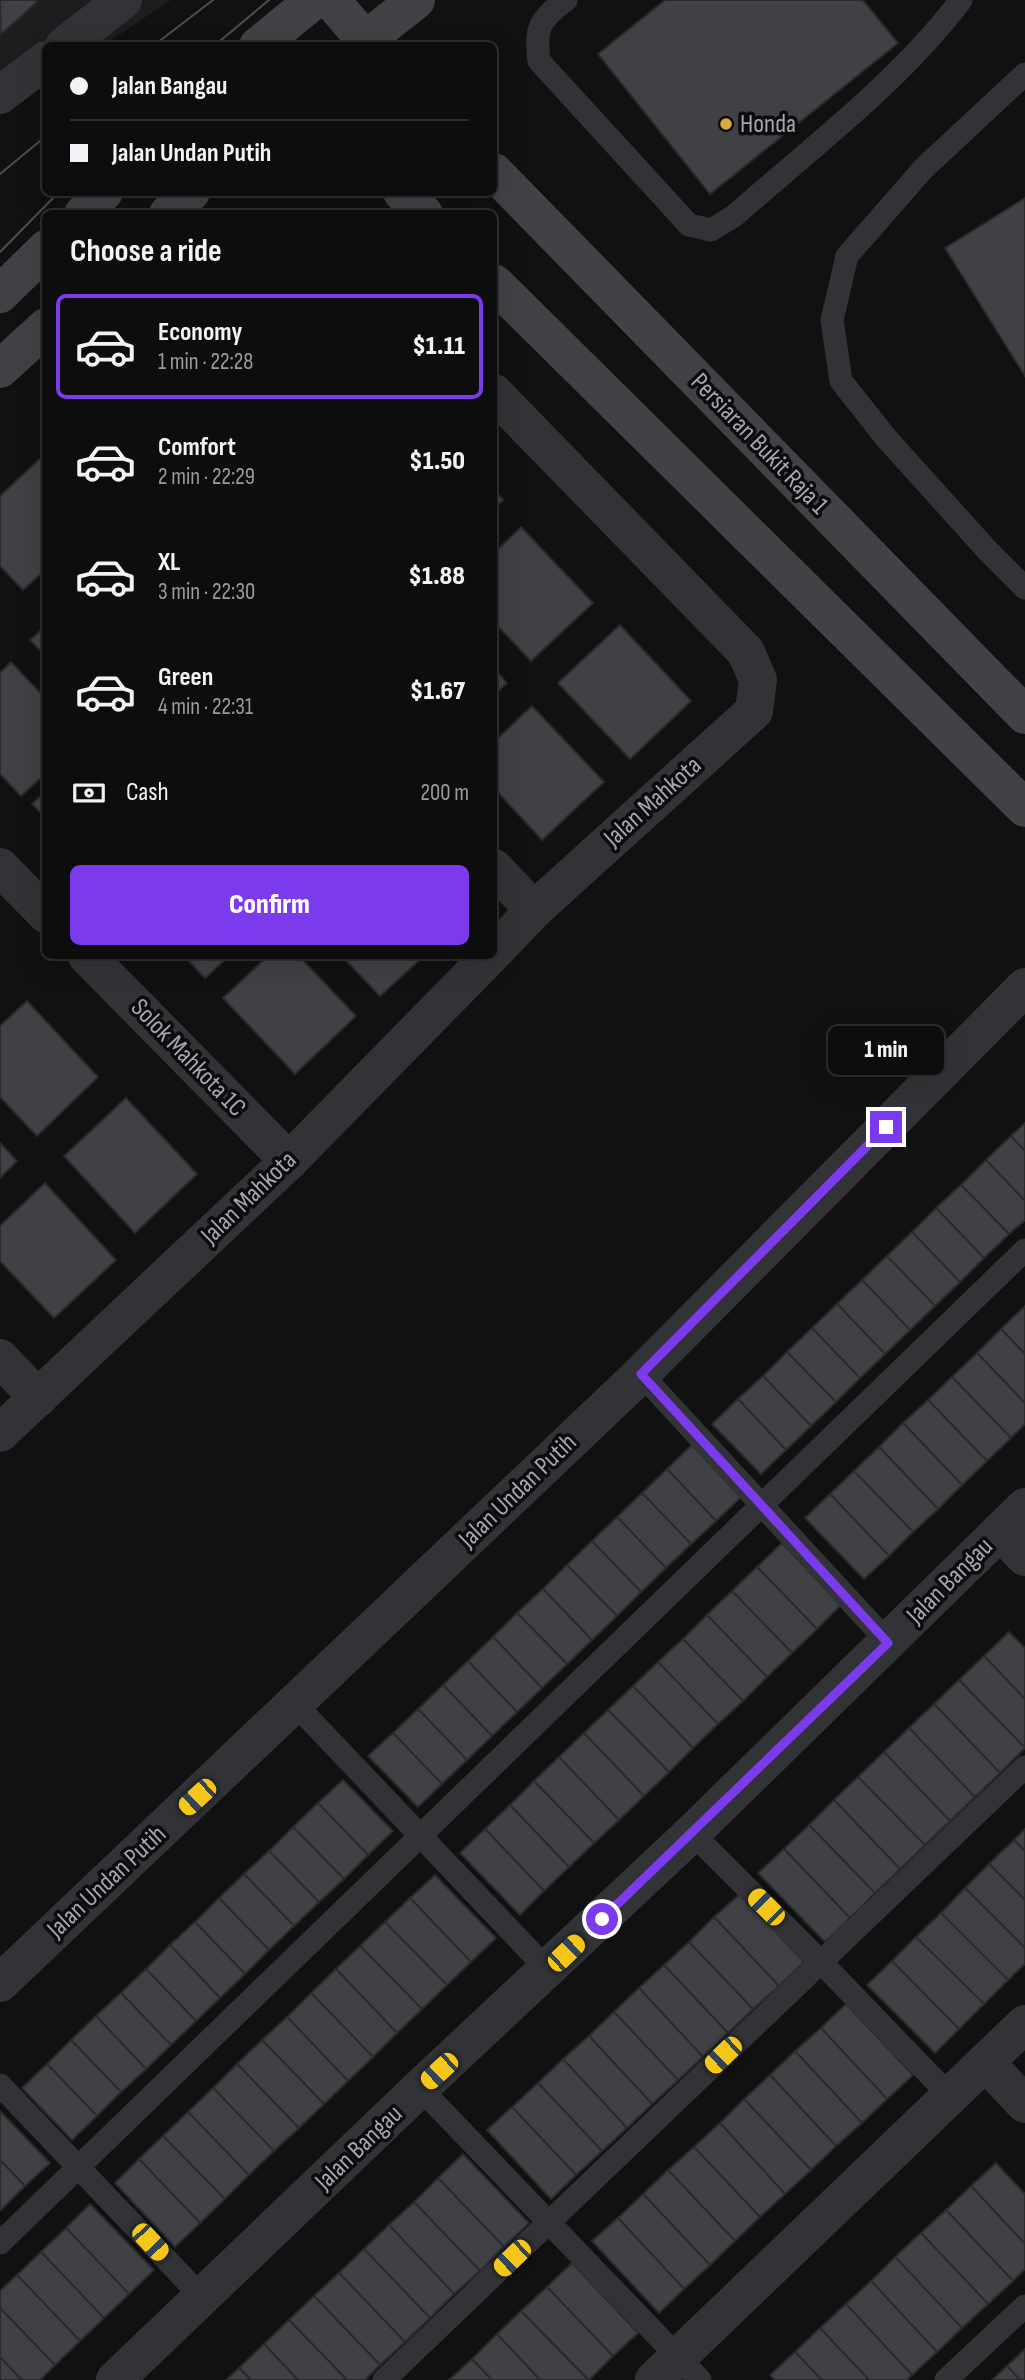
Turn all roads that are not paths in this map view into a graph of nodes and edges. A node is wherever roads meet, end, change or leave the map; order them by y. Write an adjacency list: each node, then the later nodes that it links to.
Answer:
1 (123, 0): 7 (street)
2 (314, 0): 8 (street)
3 (331, 0): 9 (street)
4 (416, 0): 10 (street)
5 (566, 0): 6 (lane)
6 (961, 0)
7 (69, 42)
8 (265, 42)
9 (362, 42)
10 (366, 42)
11 (42, 63): 13 (street)
12 (1025, 74): 27 (lane)
13 (0, 95)
14 (497, 175): 28 (street, Persiaran Bukit Raja 1)
15 (100, 196): 18 (street)
16 (187, 196): 19 (street)
17 (406, 196): 20 (street)
18 (87, 210)
19 (172, 210)
20 (420, 210)
21 (42, 253): 23 (street)
22 (497, 286): 29 (street)
23 (0, 294)
24 (42, 331): 25 (street)
25 (0, 369)
26 (497, 396): 33 (street, Jalan Mahkota)
27 (1025, 588)
28 (1025, 715)
29 (1025, 808)
30 (0, 867): 32 (street)
31 (497, 871): 33 (street)
32 (42, 910)
33 (534, 911): 34 (street, Jalan Mahkota)
34 (497, 949)
35 (90, 959): 38 (street, Solok Mahkota 1C)
36 (487, 959): 38 (street, Jalan Mahkota)
37 (1023, 994): 41 (street, Jalan Undan Putih)
38 (289, 1161): 42 (street, Jalan Mahkota)
39 (1025, 1250): 44 (lane)
40 (0, 1358): 42 (street)
41 (641, 1374): 44 (lane); 47 (street, Jalan Undan Putih)
42 (38, 1398): 43 (street, Jalan Mahkota)
43 (0, 1433)
44 (761, 1506): 46 (lane); 50 (lane)
45 (1017, 1532): 46 (street, Jalan Bangau)
46 (888, 1643): 49 (street, Jalan Bangau)
47 (295, 1704): 50 (lane); 53 (street, Jalan Undan Putih)
48 (1025, 1767): 51 (lane)
49 (692, 1833): 51 (lane); 52 (street, Jalan Bangau)
50 (420, 1836): 52 (lane); 60 (lane)
51 (821, 1962): 58 (lane); 61 (lane)
52 (548, 1970): 57 (street, Jalan Bangau)
53 (0, 1983)
54 (1025, 2024): 55 (street)
55 (985, 2062): 58 (street); 59 (street)
56 (0, 2085): 60 (lane)
57 (420, 2088): 61 (lane); 63 (street, Jalan Bangau)
58 (950, 2096): 65 (street)
59 (1025, 2104)
60 (78, 2167): 62 (lane); 63 (lane)
61 (548, 2224): 65 (lane); 67 (lane)
62 (0, 2243)
63 (203, 2298): 66 (street, Jalan Bangau)
64 (1025, 2306): 68 (lane)
65 (677, 2372)
66 (115, 2380)
67 (384, 2380)
68 (946, 2380)

